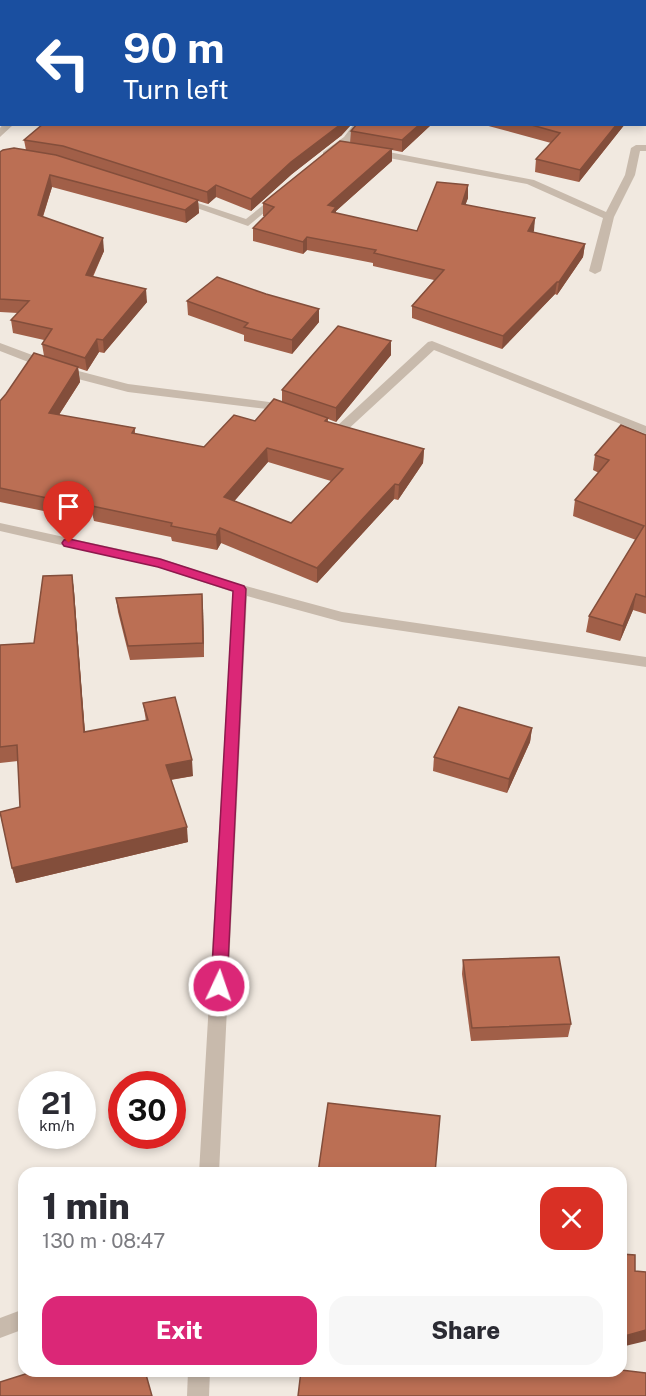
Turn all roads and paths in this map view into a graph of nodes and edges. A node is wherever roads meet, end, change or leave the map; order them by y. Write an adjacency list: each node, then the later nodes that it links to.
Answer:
1 (358, 126): 2 (street)
2 (336, 147): 4 (street); 7 (street)
3 (646, 148): 7 (street)
4 (320, 159)
5 (289, 185): 6 (street)
6 (171, 198)
7 (609, 217): 8 (street)
8 (595, 271)
9 (0, 347): 10 (street)
10 (299, 416)
11 (320, 423): 12 (street)
12 (646, 430)
13 (0, 527): 14 (street)
14 (240, 589): 15 (street); 16 (street)
15 (646, 663)
16 (209, 1167)
17 (18, 1321): 18 (street)
18 (0, 1328)
19 (199, 1377): 20 (street)
20 (198, 1396)

